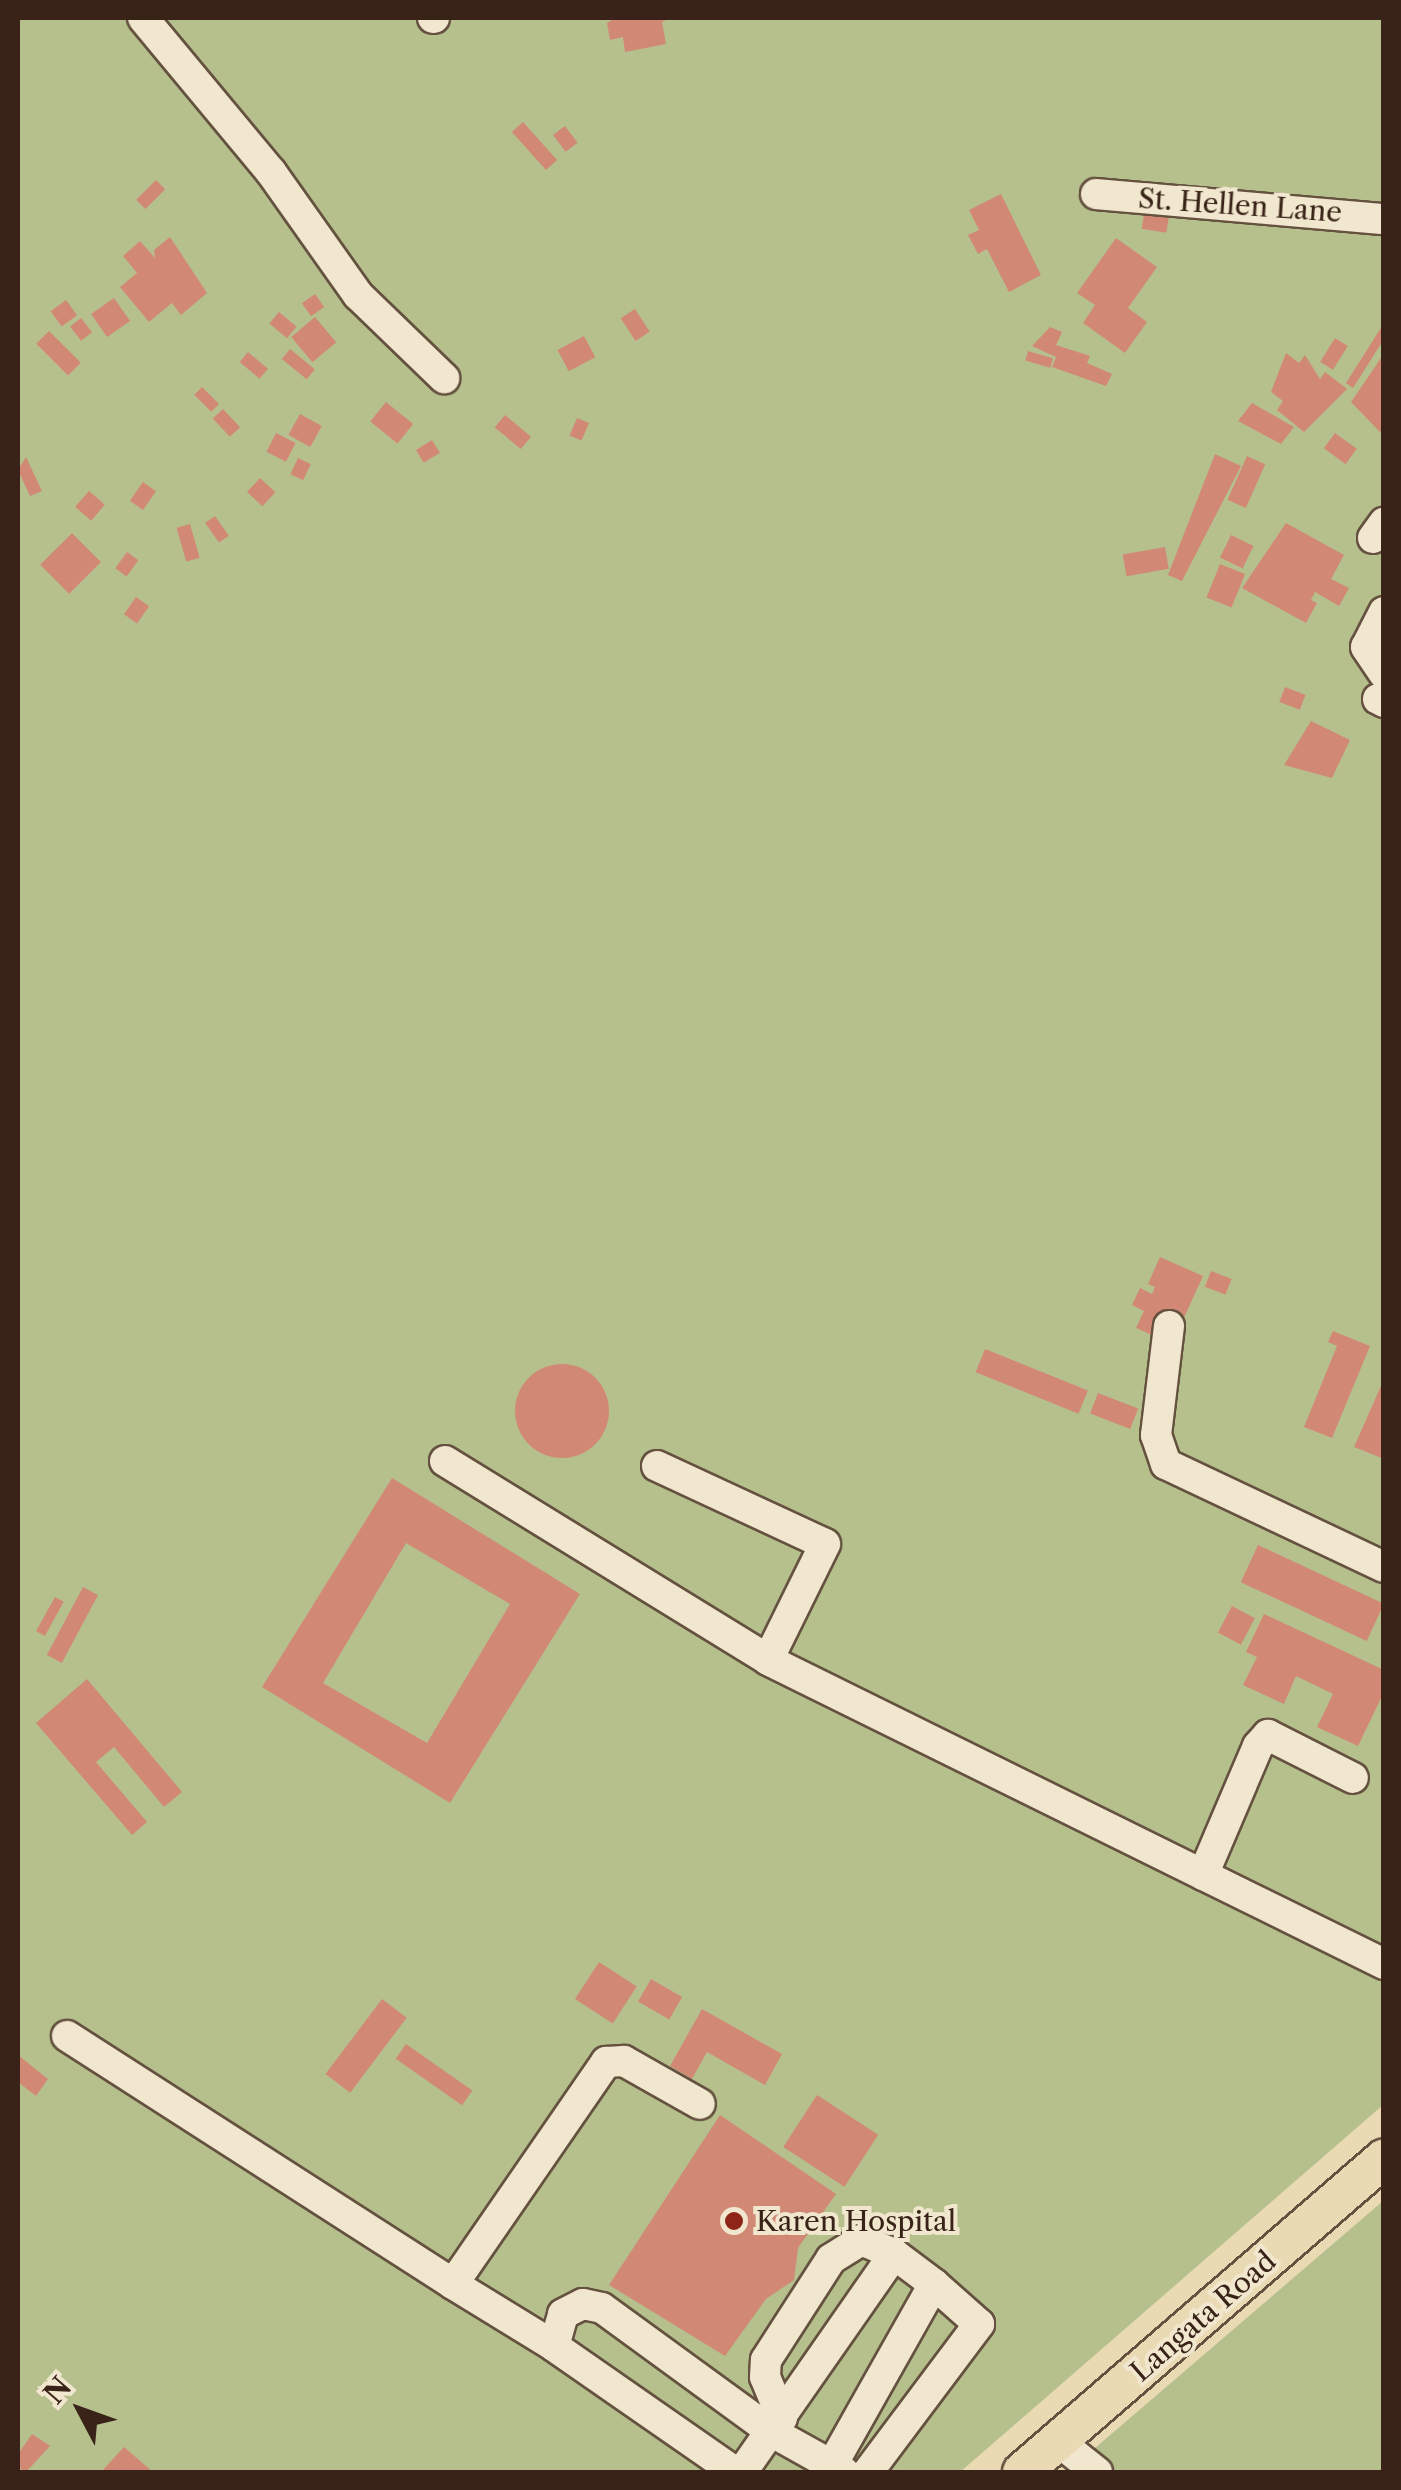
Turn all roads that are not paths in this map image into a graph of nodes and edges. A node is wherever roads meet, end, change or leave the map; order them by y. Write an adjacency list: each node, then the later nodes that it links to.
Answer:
1 (142, 18): 4 (street)
2 (1096, 194): 3 (street, St. Hellen Lane)
3 (1384, 219)
4 (444, 378)
5 (1384, 612): 6 (street)
6 (1382, 691)
7 (1169, 1326): 10 (street)
8 (445, 1461): 11 (street)
9 (657, 1466): 11 (street)
10 (1384, 1567)
11 (768, 1660): 13 (street)
12 (1353, 1778): 13 (street)
13 (1204, 1875): 14 (street)
14 (1384, 1964)
15 (67, 2036): 19 (street)
16 (700, 2104): 19 (street)
17 (1384, 2158): 24 (main road, Langata Road)
18 (894, 2254): 20 (street); 23 (street); 23 (street)
19 (453, 2284): 21 (street)
20 (934, 2284): 26 (street); 28 (street)
21 (554, 2346): 22 (street); 25 (street)
22 (728, 2399): 23 (street); 25 (street)
23 (777, 2425): 26 (street); 27 (street)
24 (1058, 2441): 29 (main road, Langata Road); 30 (street)
25 (696, 2443): 27 (street)
26 (835, 2470)
27 (738, 2472)
28 (868, 2472)
29 (1022, 2472)
30 (1097, 2472)

